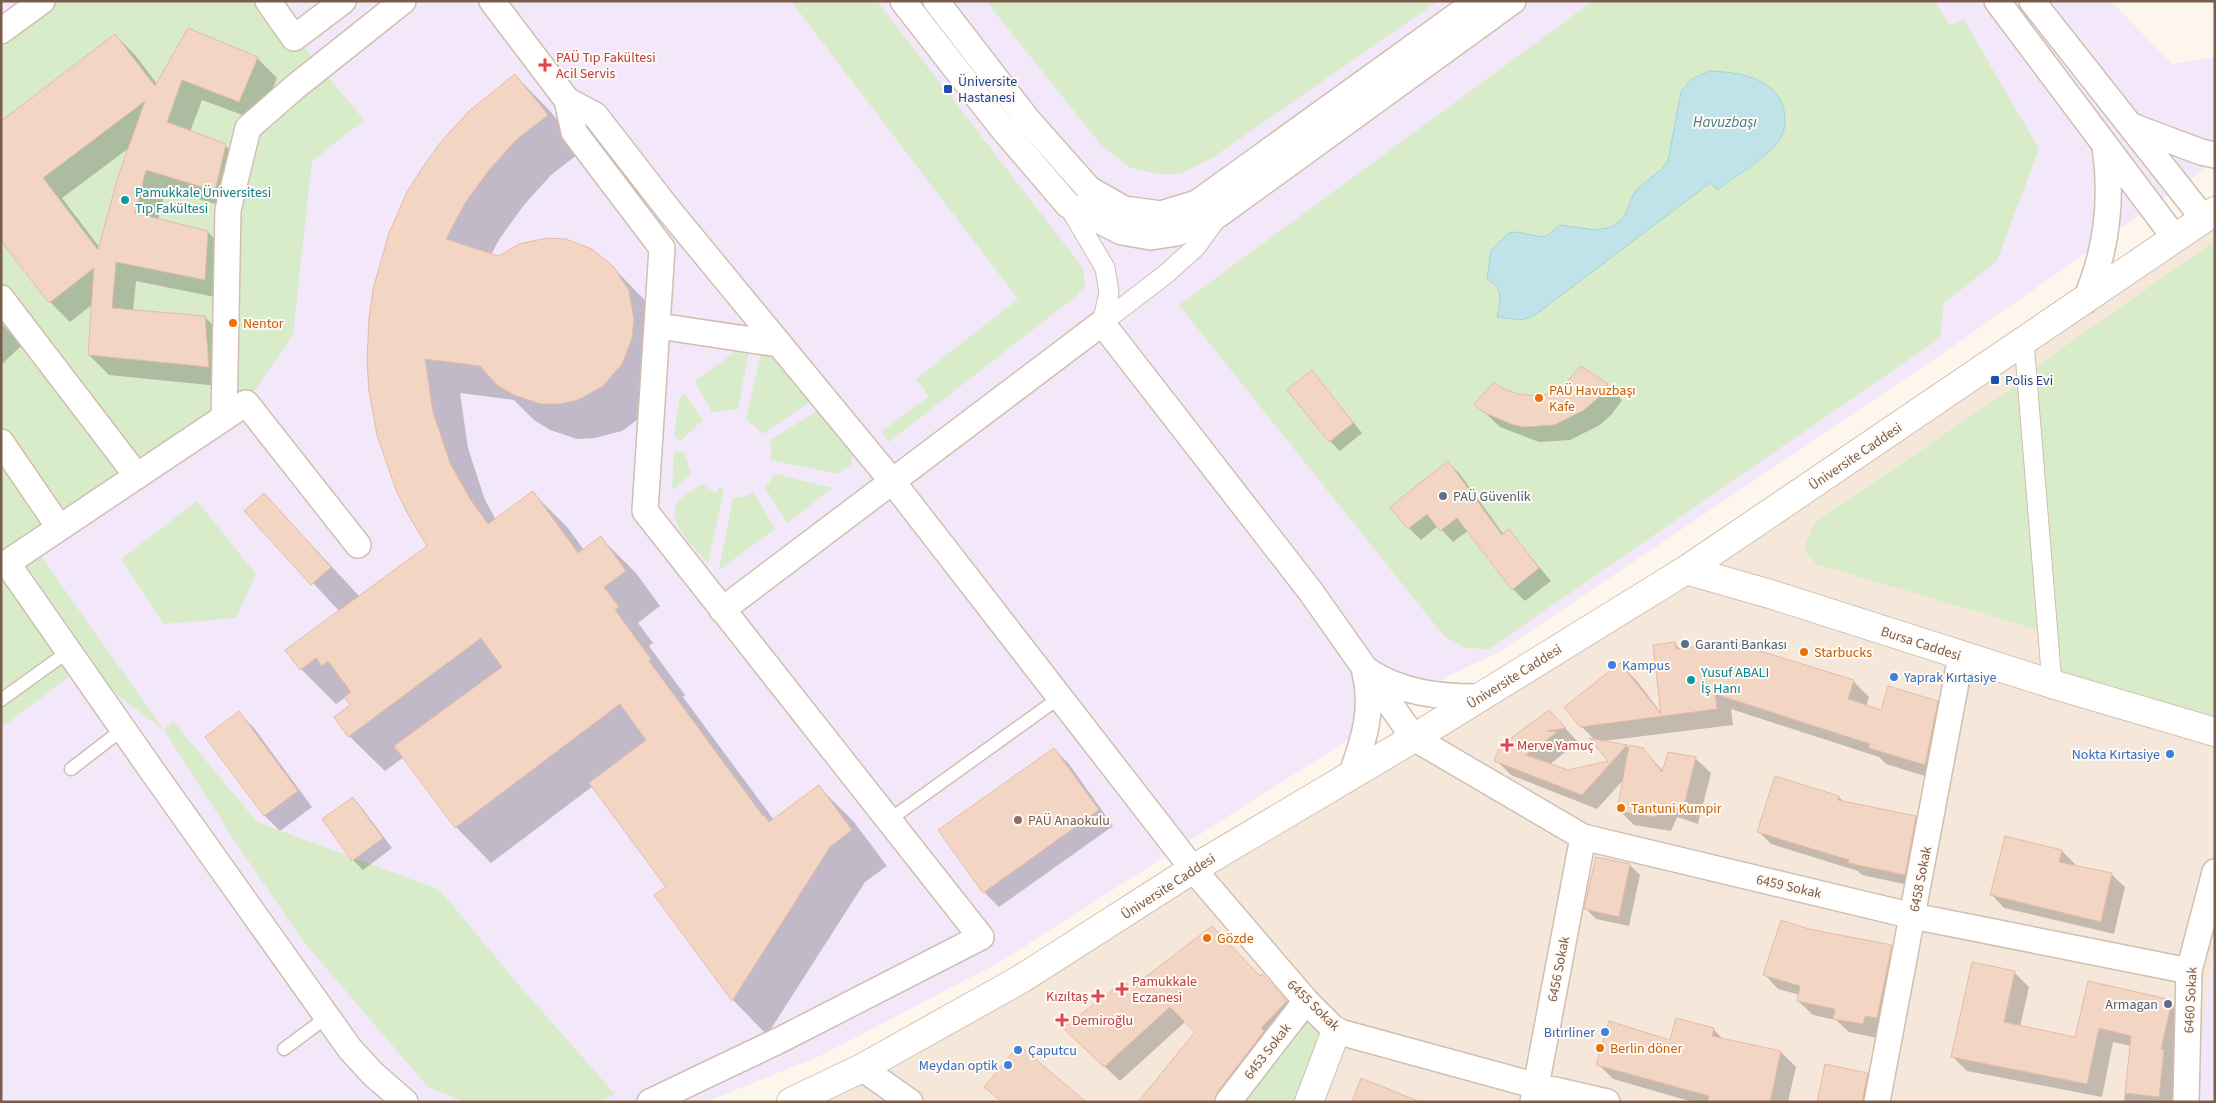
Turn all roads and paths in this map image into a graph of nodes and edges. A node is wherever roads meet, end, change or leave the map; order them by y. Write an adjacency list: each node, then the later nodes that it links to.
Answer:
1 (42, 1): 12 (street)
2 (268, 1): 3 (street)
3 (343, 1)
4 (404, 1): 27 (street)
5 (492, 1): 13 (street)
6 (903, 1): 17 (street)
7 (936, 1): 8 (street)
8 (1477, 1)
9 (1513, 1): 17 (street)
10 (1997, 1): 15 (street)
11 (2032, 1): 14 (street)
12 (1, 31)
13 (567, 100): 24 (street); 26 (street, 6455 Sokak)
14 (2130, 126): 16 (street); 19 (street)
15 (2105, 144): 20 (street); 22 (street)
16 (2215, 155)
17 (1068, 205): 23 (street)
18 (1219, 215): 23 (street)
19 (2209, 215): 20 (main road, Üniversite Caddesi)
20 (2175, 238): 22 (main road, Üniversite Caddesi)
21 (1, 298): 29 (street)
22 (2085, 301): 25 (main road, Üniversite Caddesi)
23 (1102, 323): 30 (street); 37 (street)
24 (658, 326): 26 (street); 34 (street)
25 (2024, 342): 33 (main road, Üniversite Caddesi); 38 (street)
26 (779, 344): 30 (street, 6455 Sokak)
27 (224, 418): 29 (street); 32 (street)
28 (1, 442): 31 (street)
29 (136, 476): 31 (street)
30 (892, 481): 34 (street); 40 (street, 6455 Sokak)
31 (59, 527): 35 (street)
32 (358, 546)
33 (1686, 570): 36 (main road, Bursa Caddesi); 39 (main road, Üniversite Caddesi)
34 (722, 610): 47 (street)
35 (69, 651): 41 (lane); 42 (street)
36 (1961, 656): 38 (main road, Bursa Caddesi); 51 (street, 6458 Sokak)
37 (1364, 668): 39 (street); 44 (street); 46 (street)
38 (2052, 684): 43 (main road, Bursa Caddesi)
39 (1478, 697): 44 (main road, Üniversite Caddesi)
40 (1059, 698): 47 (lane); 49 (street, 6455 Sokak)
41 (1, 700)
42 (123, 730): 45 (lane); 54 (street)
43 (2215, 732)
44 (1414, 738): 46 (main road, Üniversite Caddesi); 48 (street, 6459 Sokak)
45 (72, 769)
46 (1352, 773): 49 (main road, Üniversite Caddesi)
47 (889, 820): 60 (street)
48 (1583, 837): 51 (street, 6459 Sokak); 58 (street, 6456 Sokak)
49 (1193, 869): 53 (street, 6455 Sokak); 57 (main road, Üniversite Caddesi)
50 (2215, 872): 52 (street, 6460 Sokak)
51 (1913, 916): 52 (street, 6459 Sokak); 66 (street, 6458 Sokak)
52 (2189, 971): 67 (street, 6460 Sokak)
53 (1306, 1001): 55 (street, 6455 Sokak); 63 (street, 6453 Sokak)
54 (327, 1017): 56 (lane); 59 (street)
55 (1336, 1031): 58 (street, 6455 Sokak); 64 (main road)
56 (284, 1049)
57 (862, 1068): 61 (main road, Üniversite Caddesi); 62 (street)
58 (1535, 1094): 65 (street, 6455 Sokak)
59 (405, 1102)
60 (650, 1102)
61 (791, 1102)
62 (910, 1102)
63 (1228, 1102)
64 (1309, 1102)
65 (1607, 1102)
66 (1877, 1102)
67 (2186, 1102)

